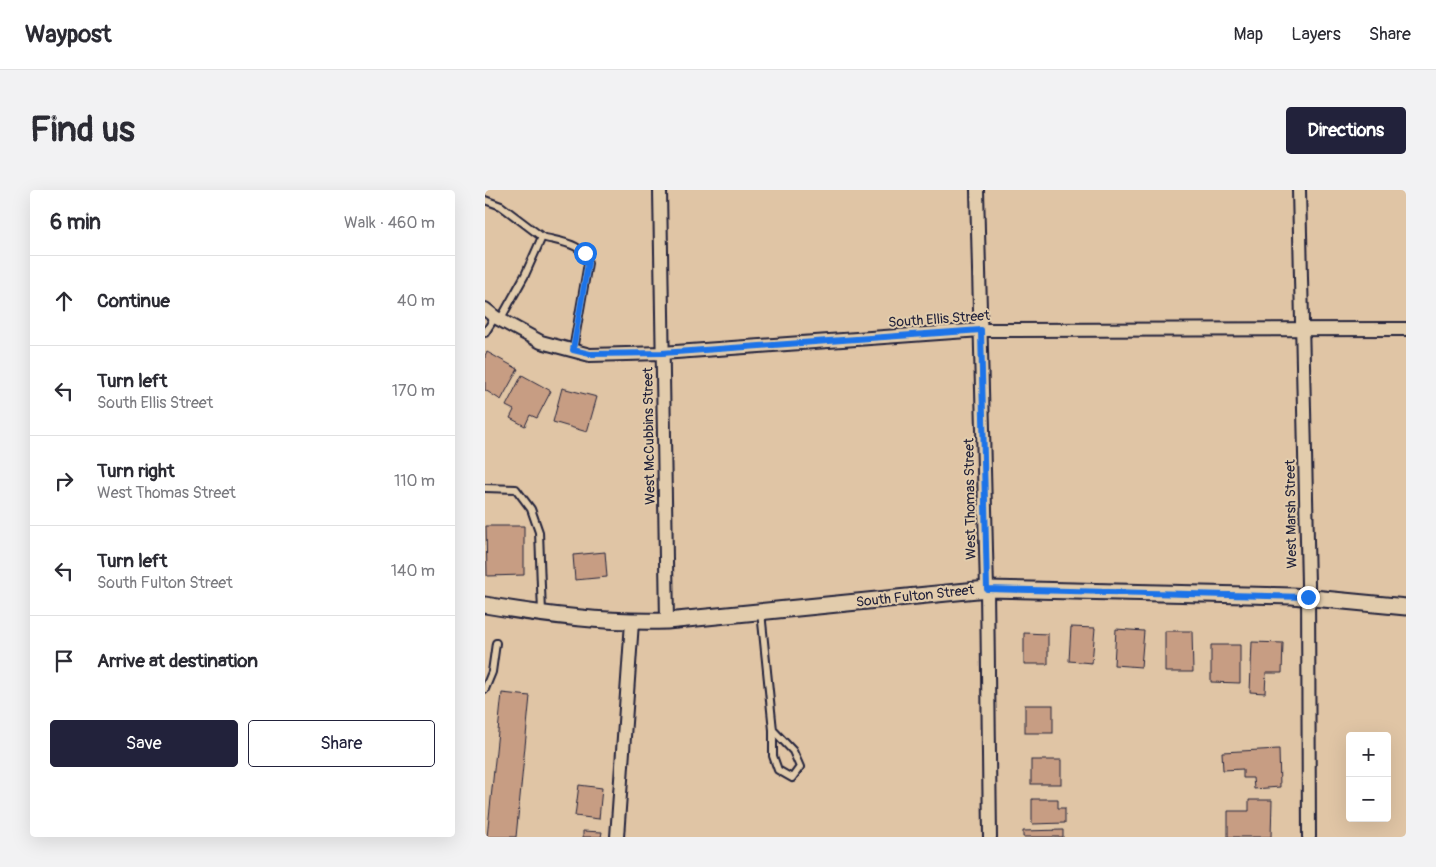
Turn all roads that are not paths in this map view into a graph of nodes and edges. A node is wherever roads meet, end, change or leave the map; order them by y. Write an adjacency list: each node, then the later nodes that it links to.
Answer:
1 (660, 190): 12 (street, West McCubbins Street)
2 (977, 190): 8 (street, West Thomas Street)
3 (1299, 190): 9 (street, West Marsh Street)
4 (485, 200): 5 (lane)
5 (542, 237): 6 (lane); 11 (lane)
6 (493, 316): 10 (lane); 11 (street, South Ellis Street)
7 (1406, 329): 9 (street, South Ellis Street)
8 (981, 330): 9 (street, South Ellis Street); 12 (street, South Ellis Street); 14 (street, West Thomas Street)
9 (1302, 330): 15 (street, West Marsh Street)
10 (485, 333)
11 (573, 350): 12 (street, South Ellis Street)
12 (662, 353): 20 (street, West McCubbins Street)
13 (485, 488): 19 (lane)
14 (987, 589): 15 (street, South Fulton Street); 18 (street, South Fulton Street); 26 (street, West Thomas Street)
15 (1308, 597): 17 (street, South Fulton Street); 27 (street, West Marsh Street)
16 (485, 605): 19 (street, South Fulton Street)
17 (1406, 607)
18 (761, 611): 20 (street, South Fulton Street); 24 (lane)
19 (542, 615): 21 (street, South Fulton Street)
20 (667, 621): 21 (street, South Fulton Street)
21 (632, 622): 25 (street)
22 (497, 642): 23 (lane)
23 (485, 688)
24 (773, 730): 24 (lane)
25 (617, 837)
26 (990, 837)
27 (1309, 837)

